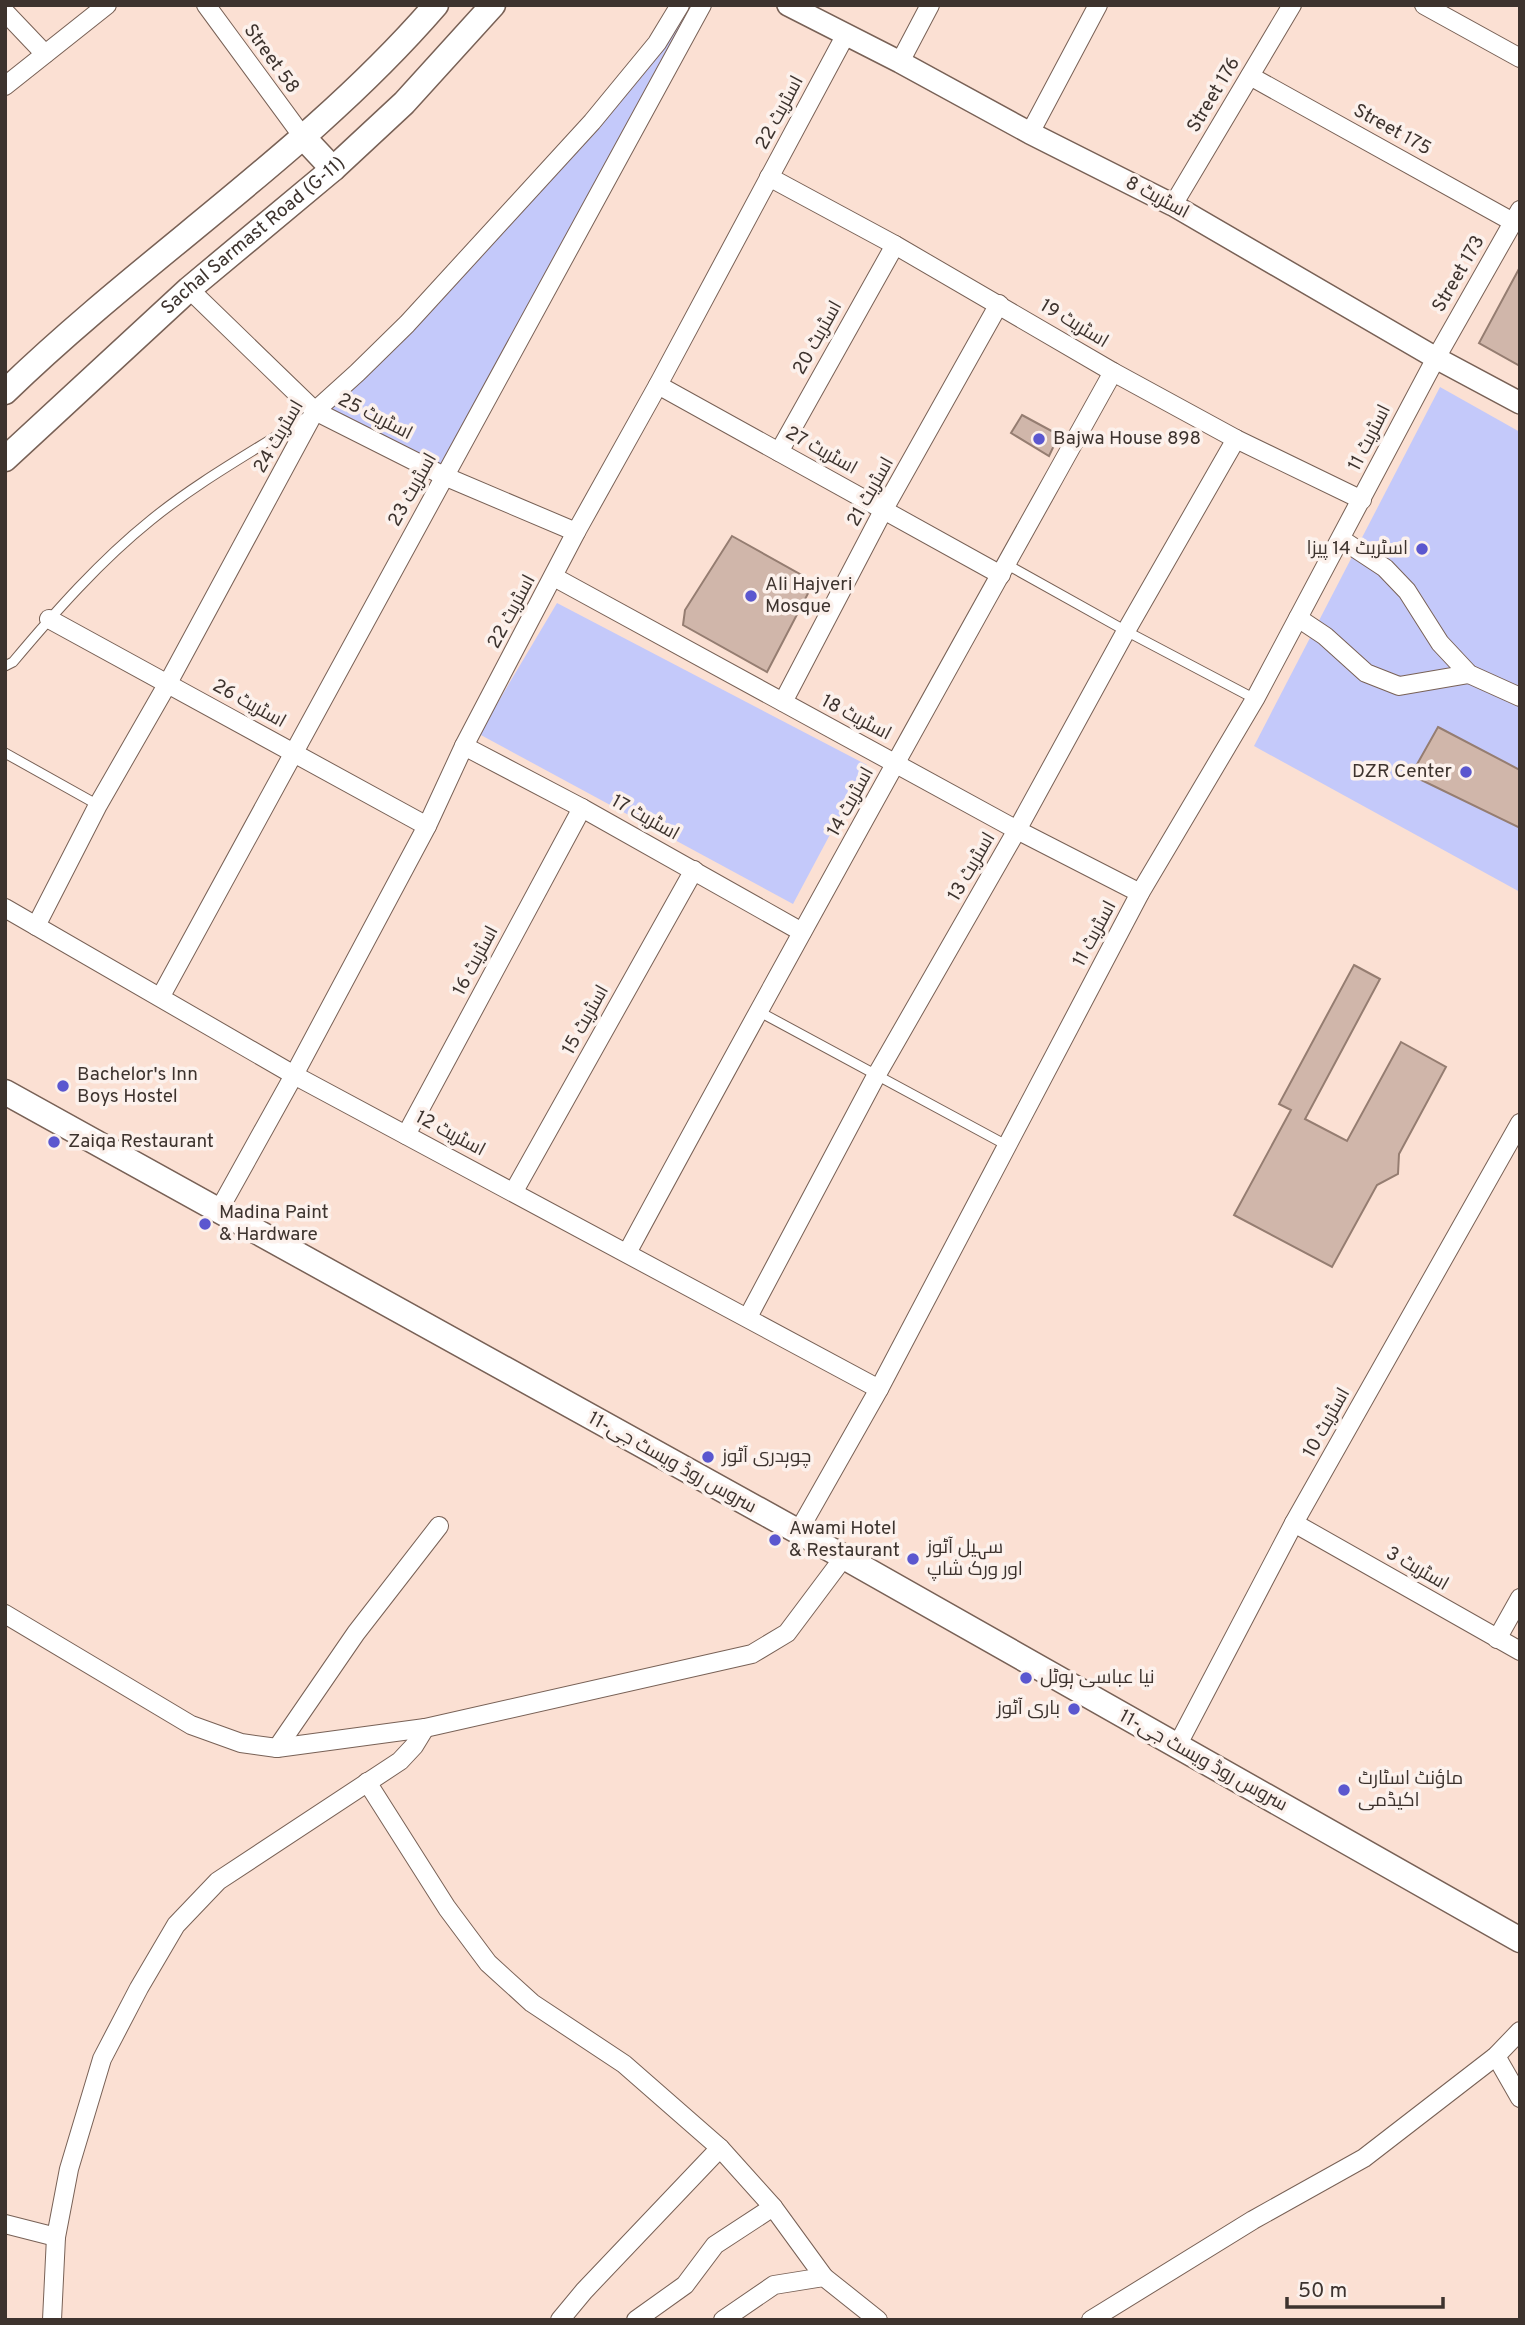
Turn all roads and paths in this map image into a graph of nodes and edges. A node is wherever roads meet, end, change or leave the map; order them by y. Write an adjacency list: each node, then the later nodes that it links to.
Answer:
1 (107, 5): 14 (street)
2 (206, 5): 20 (street, Street 58)
3 (436, 5): 20 (main road)
4 (493, 5): 21 (main road, Sachal Sarmast Road (G-11))
5 (680, 5): 33 (street, اسٹریٹ 24)
6 (702, 5): 37 (street, اسٹریٹ 23)
7 (788, 5): 13 (street, اسٹریٹ 8)
8 (930, 5): 16 (street)
9 (1098, 5): 19 (street)
10 (1292, 5): 17 (street, Street 176)
11 (1424, 5): 15 (street)
12 (5, 12): 14 (street)
13 (845, 36): 16 (street, اسٹریٹ 8); 22 (street, اسٹریٹ 22)
14 (45, 54): 18 (street)
15 (1520, 58)
16 (901, 62): 19 (street, اسٹریٹ 8)
17 (1250, 76): 23 (street, Street 176); 24 (street, Street 175)
18 (5, 86)
19 (1030, 133): 23 (street, اسٹریٹ 8)
20 (303, 137): 21 (main road); 31 (main road)
21 (333, 169): 26 (main road, Sachal Sarmast Road (G-11))
22 (769, 177): 25 (street, اسٹریٹ 19); 30 (street, اسٹریٹ 22)
23 (1173, 205): 28 (street, اسٹریٹ 8)
24 (1516, 216): 28 (street, Street 173)
25 (895, 246): 27 (street, اسٹریٹ 19); 35 (street, اسٹریٹ 20)
26 (189, 289): 33 (street, اسٹریٹ 25); 36 (main road, Sachal Sarmast Road (G-11))
27 (999, 304): 29 (street, اسٹریٹ 19); 39 (street, اسٹریٹ 21)
28 (1436, 358): 32 (street, اسٹریٹ 8); 38 (street, اسٹریٹ 11)
29 (1113, 372): 34 (street, اسٹریٹ 19); 42 (street, اسٹریٹ 14)
30 (658, 385): 35 (street, اسٹریٹ 27); 40 (street, اسٹریٹ 22)
31 (5, 392)
32 (1520, 403)
33 (315, 411): 37 (street, اسٹریٹ 25); 45 (lane); 49 (street, اسٹریٹ 24)
34 (1236, 439): 38 (street, اسٹریٹ 19); 46 (street, اسٹریٹ 13)
35 (779, 452): 39 (street, اسٹریٹ 27)
36 (5, 459)
37 (444, 476): 40 (street, اسٹریٹ 25); 55 (street, اسٹریٹ 23)
38 (1362, 500): 41 (street, اسٹریٹ 11)
39 (884, 509): 42 (street, اسٹریٹ 27); 52 (street, اسٹریٹ 21)
40 (576, 532): 43 (street, اسٹریٹ 22)
41 (1341, 539): 44 (street, اسٹریٹ 11); 48 (street)
42 (1003, 570): 46 (lane); 56 (street, اسٹریٹ 14)
43 (554, 578): 52 (street, اسٹریٹ 18); 53 (street, اسٹریٹ 22)
44 (1298, 618): 48 (street); 51 (street, اسٹریٹ 11)
45 (49, 619): 47 (lane); 49 (street, اسٹریٹ 26)
46 (1126, 631): 51 (lane); 60 (street, اسٹریٹ 13)
47 (5, 666)
48 (1469, 674): 50 (street)
49 (168, 683): 55 (street, اسٹریٹ 26); 57 (street, اسٹریٹ 24)
50 (1520, 697)
51 (1255, 699): 62 (street, اسٹریٹ 11)
52 (783, 702): 56 (street, اسٹریٹ 18)
53 (464, 746): 58 (street, اسٹریٹ 17); 59 (street, اسٹریٹ 22)
54 (5, 753): 57 (lane)
55 (292, 753): 59 (street, اسٹریٹ 26); 66 (street, اسٹریٹ 23)
56 (897, 764): 60 (street, اسٹریٹ 18); 65 (street, اسٹریٹ 14)
57 (98, 805): 64 (street, اسٹریٹ 24)
58 (582, 808): 61 (street, اسٹریٹ 17); 72 (street, اسٹریٹ 16)
59 (427, 826): 68 (street, اسٹریٹ 22)
60 (1017, 830): 62 (street, اسٹریٹ 18); 69 (street, اسٹریٹ 13)
61 (694, 870): 65 (street, اسٹریٹ 17); 74 (street, اسٹریٹ 15)
62 (1140, 893): 73 (street, اسٹریٹ 11)
63 (5, 908): 64 (street, اسٹریٹ 12)
64 (36, 926): 66 (street, اسٹریٹ 12)
65 (802, 932): 67 (street, اسٹریٹ 14)
66 (161, 996): 68 (street, اسٹریٹ 12)
67 (758, 1011): 69 (lane); 76 (street, اسٹریٹ 14)
68 (295, 1074): 72 (street, اسٹریٹ 12); 75 (street, اسٹریٹ 22)
69 (876, 1076): 73 (lane); 77 (street, اسٹریٹ 13)
70 (5, 1092): 75 (main road, سروس روڈ ویسٹ جی-11)
71 (1520, 1123): 79 (street, اسٹریٹ 10)
72 (406, 1135): 74 (street, اسٹریٹ 12)
73 (1008, 1146): 78 (street, اسٹریٹ 11)
74 (514, 1191): 76 (street, اسٹریٹ 12)
75 (219, 1210): 81 (main road, سروس روڈ ویسٹ جی-11)
76 (627, 1253): 77 (street, اسٹریٹ 12)
77 (748, 1317): 78 (street, اسٹریٹ 12)
78 (879, 1389): 81 (street, اسٹریٹ 11)
79 (1294, 1523): 85 (street, اسٹریٹ 3); 88 (street, اسٹریٹ 10)
80 (439, 1526): 89 (street)
81 (797, 1532): 82 (main road, سروس روڈ ویسٹ جی-11)
82 (844, 1557): 87 (street); 88 (main road, سروس روڈ ویسٹ جی-11)
83 (1520, 1598): 85 (street)
84 (5, 1614): 89 (street)
85 (1497, 1639): 86 (street, اسٹریٹ 3)
86 (1520, 1651)
87 (425, 1728): 89 (street); 90 (street)
88 (1177, 1746): 91 (main road, سروس روڈ ویسٹ جی-11)
89 (277, 1748)
90 (367, 1782): 95 (street); 98 (street)
91 (1520, 1940)
92 (1520, 2031): 93 (street)
93 (1496, 2056): 94 (street); 105 (street)
94 (1520, 2098)
95 (720, 2148): 96 (street); 101 (street)
96 (773, 2207): 99 (street); 102 (street)
97 (5, 2224): 98 (street)
98 (56, 2237): 100 (street)
99 (824, 2277): 103 (street); 104 (street)
100 (52, 2320)
101 (560, 2320)
102 (636, 2320)
103 (723, 2320)
104 (878, 2320)
105 (1091, 2320)

